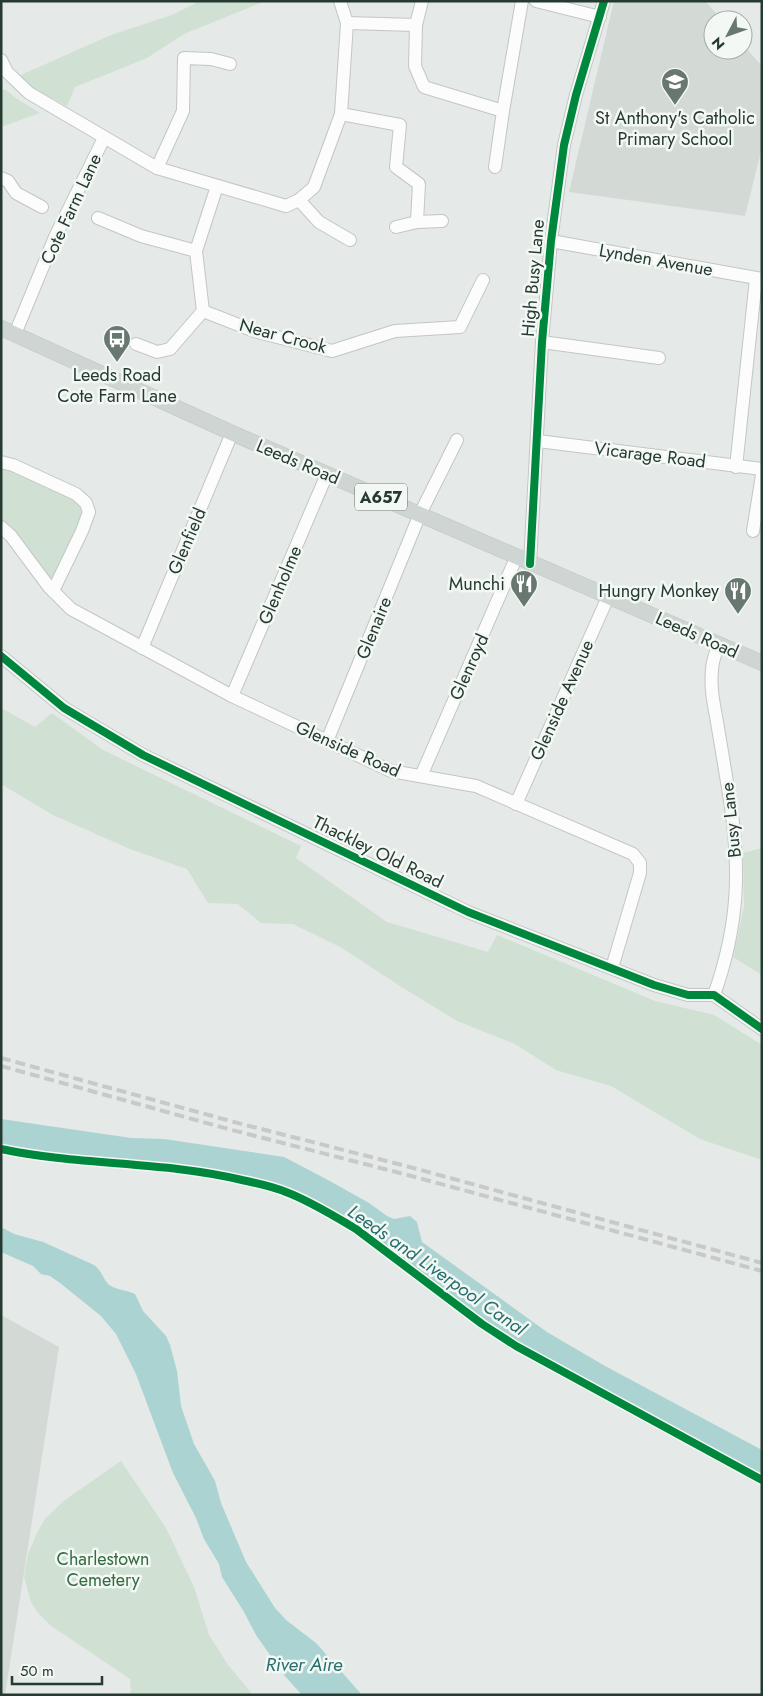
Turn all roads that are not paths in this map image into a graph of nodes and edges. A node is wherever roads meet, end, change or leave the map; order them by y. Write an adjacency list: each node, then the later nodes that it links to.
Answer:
1 (340, 1): 7 (street)
2 (422, 1): 8 (street)
3 (522, 1): 12 (street)
4 (536, 1): 6 (street)
5 (604, 1): 6 (street, High Busy Lane)
6 (600, 18): 26 (street, High Busy Lane)
7 (347, 23): 8 (street); 13 (street)
8 (416, 25): 12 (street)
9 (1, 60): 11 (street)
10 (230, 64): 15 (street)
11 (4, 75): 14 (street)
12 (503, 112): 16 (street)
13 (341, 114): 19 (street); 23 (street)
14 (104, 138): 15 (street, Cote Farm Lane); 31 (street, Cote Farm Lane)
15 (157, 168): 18 (street, Cote Farm Lane)
16 (495, 168)
17 (1, 178): 20 (street)
18 (217, 186): 19 (street, Cote Farm Lane); 27 (street)
19 (299, 200): 25 (street)
20 (42, 207)
21 (98, 218): 27 (street)
22 (442, 221): 23 (street)
23 (417, 222): 24 (street)
24 (396, 227)
25 (350, 240)
26 (551, 241): 28 (street, Lynden Avenue); 32 (street, High Busy Lane)
27 (196, 251): 30 (street)
28 (759, 279): 39 (street)
29 (483, 280): 30 (street, Near Crook)
30 (204, 312): 33 (street)
31 (8, 331): 35 (main road, Leeds Road / A657)
32 (542, 342): 34 (street); 37 (street, High Busy Lane)
33 (136, 344)
34 (659, 358)
35 (232, 433): 41 (main road, Leeds Road / A657); 51 (street, Glenfield)
36 (457, 440): 43 (street, Glenaire)
37 (538, 441): 39 (street, Vicarage Road); 47 (street, High Busy Lane)
38 (1, 462): 48 (street)
39 (736, 467): 40 (street, Vicarage Road)
40 (762, 469)
41 (327, 474): 43 (main road, Leeds Road / A657); 54 (street, Glenholme)
42 (762, 475): 45 (street)
43 (420, 514): 46 (main road, Leeds Road / A657); 55 (street, Glenaire)
44 (1, 527): 48 (street, Glenside Road)
45 (753, 531)
46 (516, 558): 47 (main road, Leeds Road / A657); 56 (street, Glenroyd)
47 (530, 564): 49 (main road, Leeds Road / A657)
48 (53, 591): 51 (street, Glenside Road)
49 (608, 597): 50 (main road, Leeds Road / A657); 57 (street, Glenside Avenue)
50 (719, 644): 53 (main road, Leeds Road / A657); 59 (street, Busy Lane)
51 (142, 648): 54 (street, Glenside Road)
52 (1, 656): 58 (street, Thackley Old Road)
53 (762, 664)
54 (232, 696): 55 (street, Glenside Road)
55 (327, 741): 56 (street, Glenside Road)
56 (421, 776): 57 (street, Glenside Road)
57 (516, 804): 58 (street, Glenside Road)
58 (612, 968): 59 (street, Thackley Old Road)
59 (714, 995): 60 (street)
60 (762, 1029)

